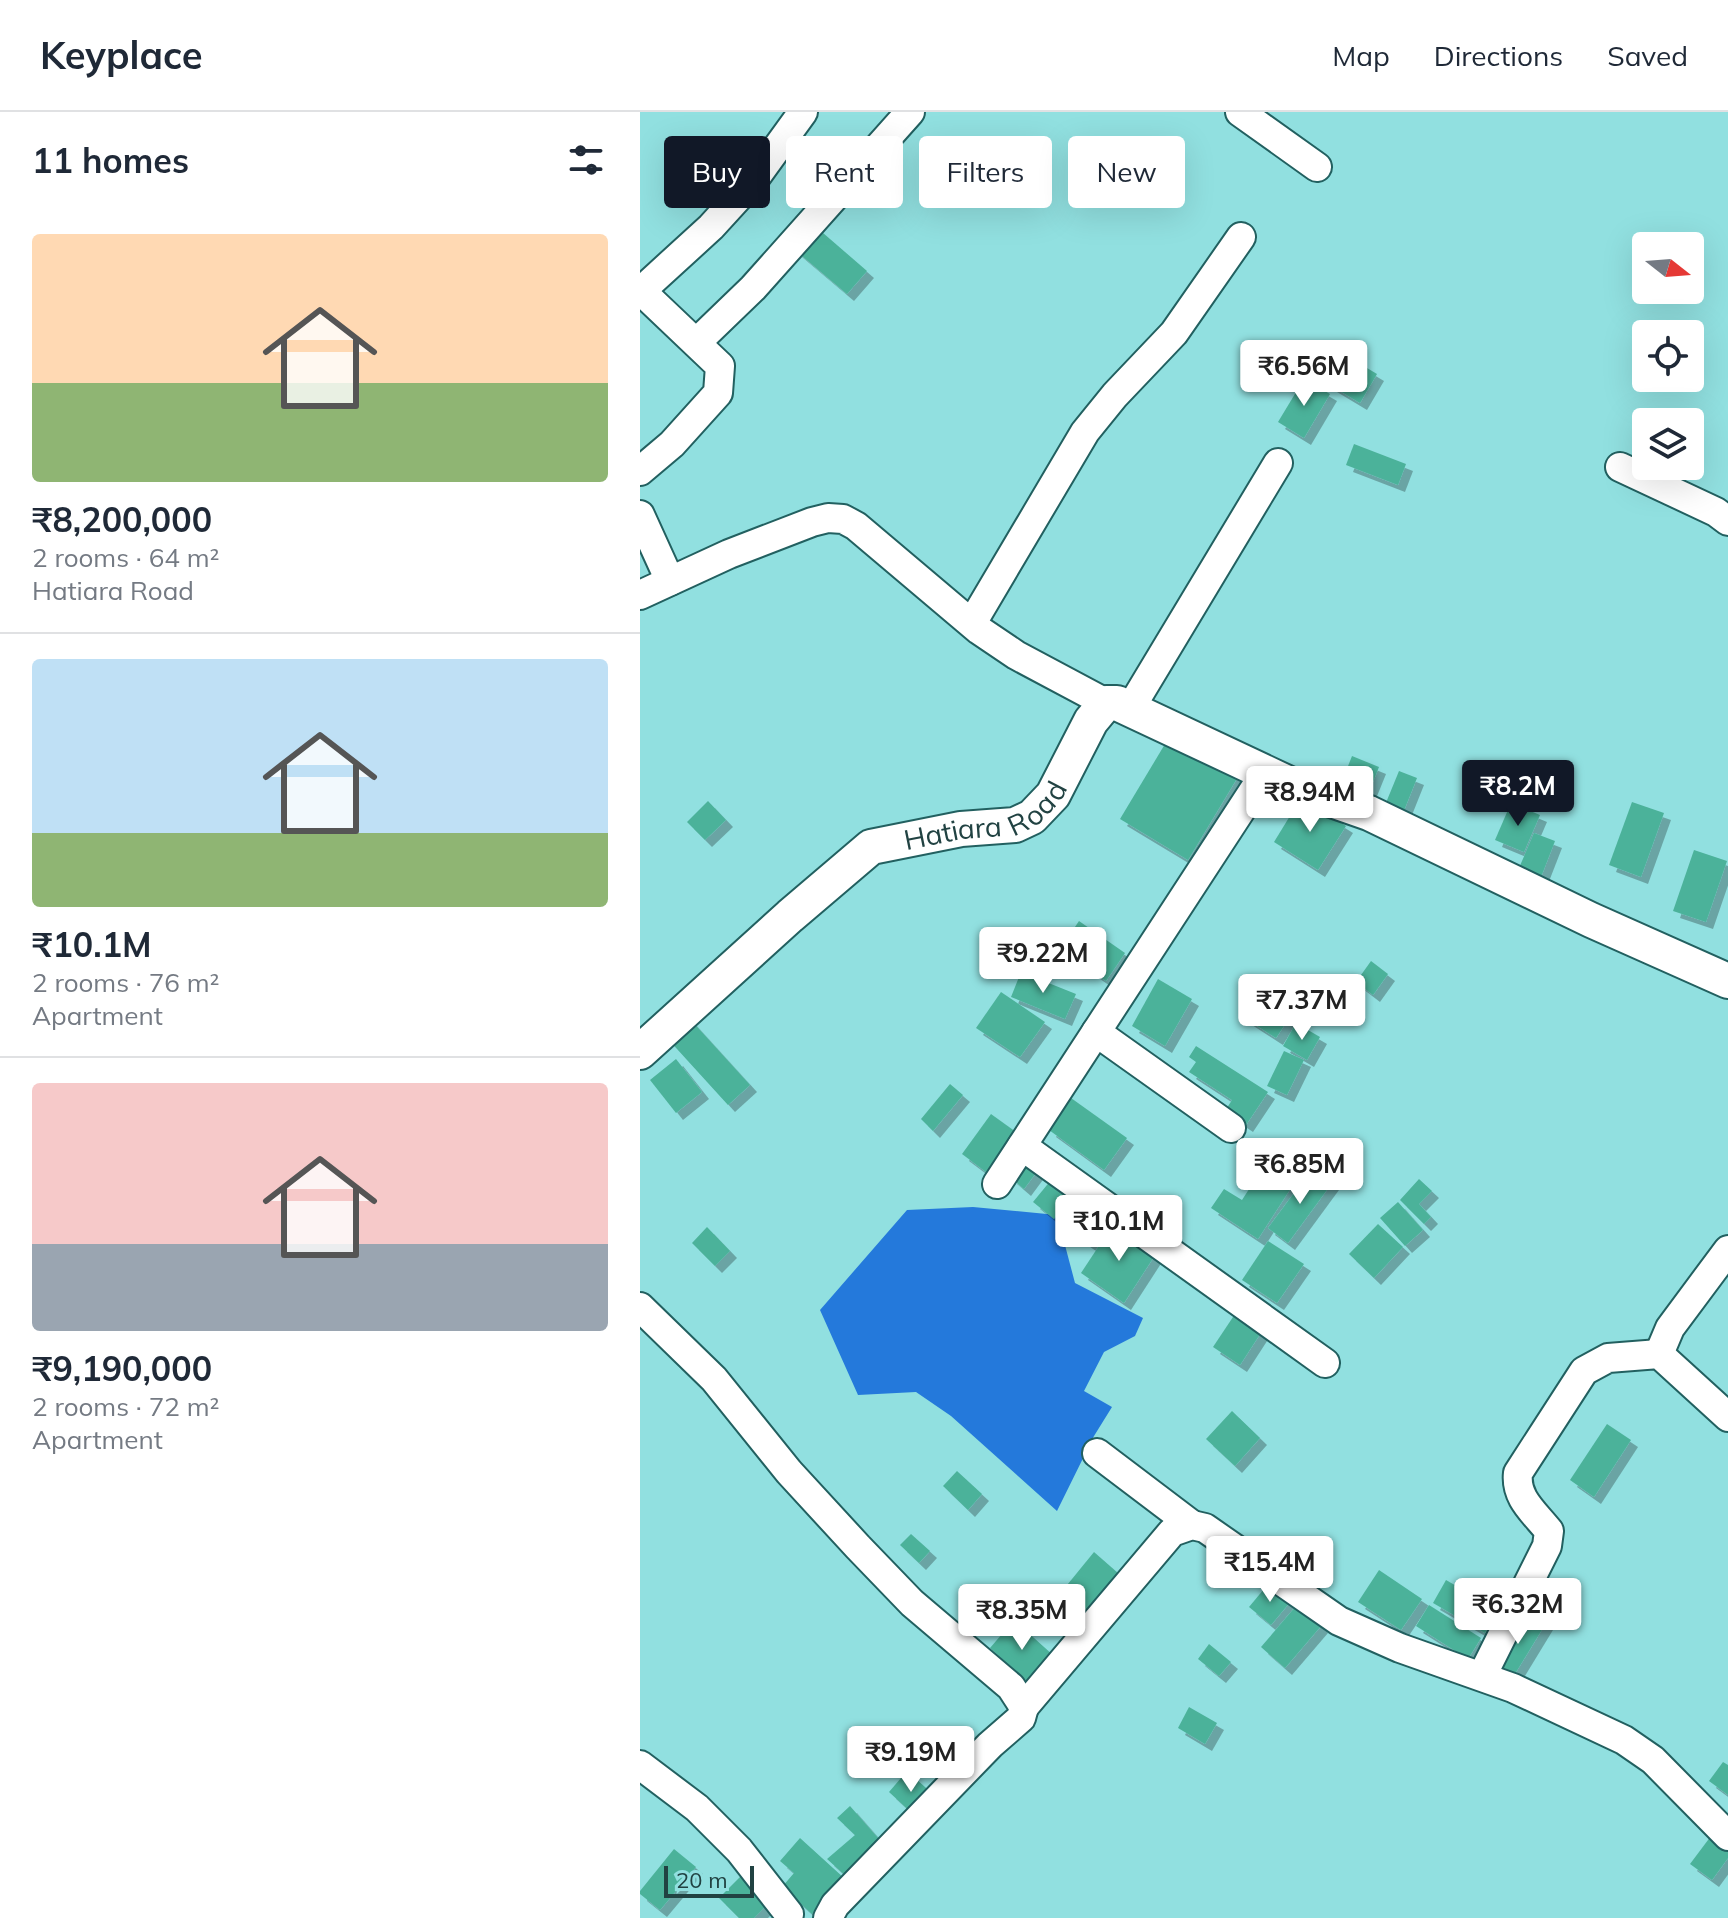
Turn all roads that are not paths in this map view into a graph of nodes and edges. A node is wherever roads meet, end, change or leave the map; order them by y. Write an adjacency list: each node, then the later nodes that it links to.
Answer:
1 (803, 112): 6 (street)
2 (910, 112): 7 (street)
3 (1240, 112): 4 (street)
4 (1317, 167)
5 (1241, 237): 15 (street)
6 (641, 291): 7 (street)
7 (697, 342): 10 (street)
8 (1278, 463): 16 (street)
9 (1620, 467): 12 (street)
10 (640, 471)
11 (640, 515): 13 (street)
12 (1728, 521)
13 (670, 581): 14 (street); 15 (street)
14 (640, 595)
15 (972, 623): 16 (street)
16 (1118, 706): 17 (street); 20 (street, Hatiara Road)
17 (1265, 773): 18 (street); 19 (street)
18 (1728, 981)
19 (1096, 1032): 21 (street); 22 (street)
20 (640, 1052)
21 (1231, 1128)
22 (1022, 1146): 23 (street); 27 (street)
23 (997, 1184)
24 (1728, 1250): 26 (street)
25 (640, 1307): 32 (street)
26 (1659, 1354): 28 (street); 31 (street)
27 (1325, 1363)
28 (1728, 1417)
29 (1097, 1453): 30 (street)
30 (1192, 1525): 31 (street); 32 (street)
31 (1482, 1676): 34 (street)
32 (1024, 1707): 37 (street)
33 (640, 1765): 35 (street)
34 (1728, 1836)
35 (781, 1916): 36 (street)
36 (819, 1918)
37 (828, 1918)

